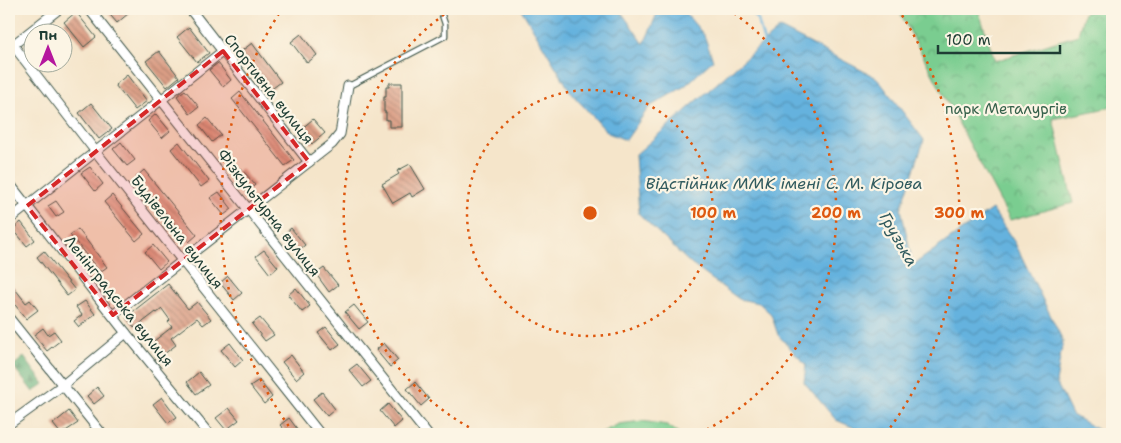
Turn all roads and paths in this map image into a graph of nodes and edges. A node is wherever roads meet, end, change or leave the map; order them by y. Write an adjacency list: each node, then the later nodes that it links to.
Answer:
1 (59, 9): 5 (street)
2 (89, 9): 8 (street, Фiзкультурна вулиця)
3 (190, 9): 6 (street, Спортивна вулиця)
4 (440, 9): 7 (lane)
5 (11, 47): 9 (street, Будівельна вулиця)
6 (223, 51): 8 (street); 10 (street, Спортивна вулиця)
7 (348, 86): 10 (street)
8 (161, 100): 9 (street); 13 (street, Фiзкультурна вулиця)
9 (96, 152): 12 (street); 15 (street, Будівельна вулиця)
10 (309, 162): 13 (street)
11 (9, 183): 12 (street, Ленінградська вулиця)
12 (27, 206): 14 (street); 16 (street, Ленінградська вулиця)
13 (248, 209): 15 (street); 24 (street, Фiзкультурна вулиця)
14 (9, 220)
15 (182, 261): 16 (street); 23 (street, Будівельна вулиця)
16 (112, 315): 18 (street, Ленінградська вулиця)
17 (9, 318): 19 (street)
18 (126, 333): 19 (street); 22 (street, Ленінградська вулиця)
19 (63, 385): 20 (street); 21 (street)
20 (9, 424)
21 (102, 434)
22 (209, 434)
23 (320, 434)
24 (427, 434)

